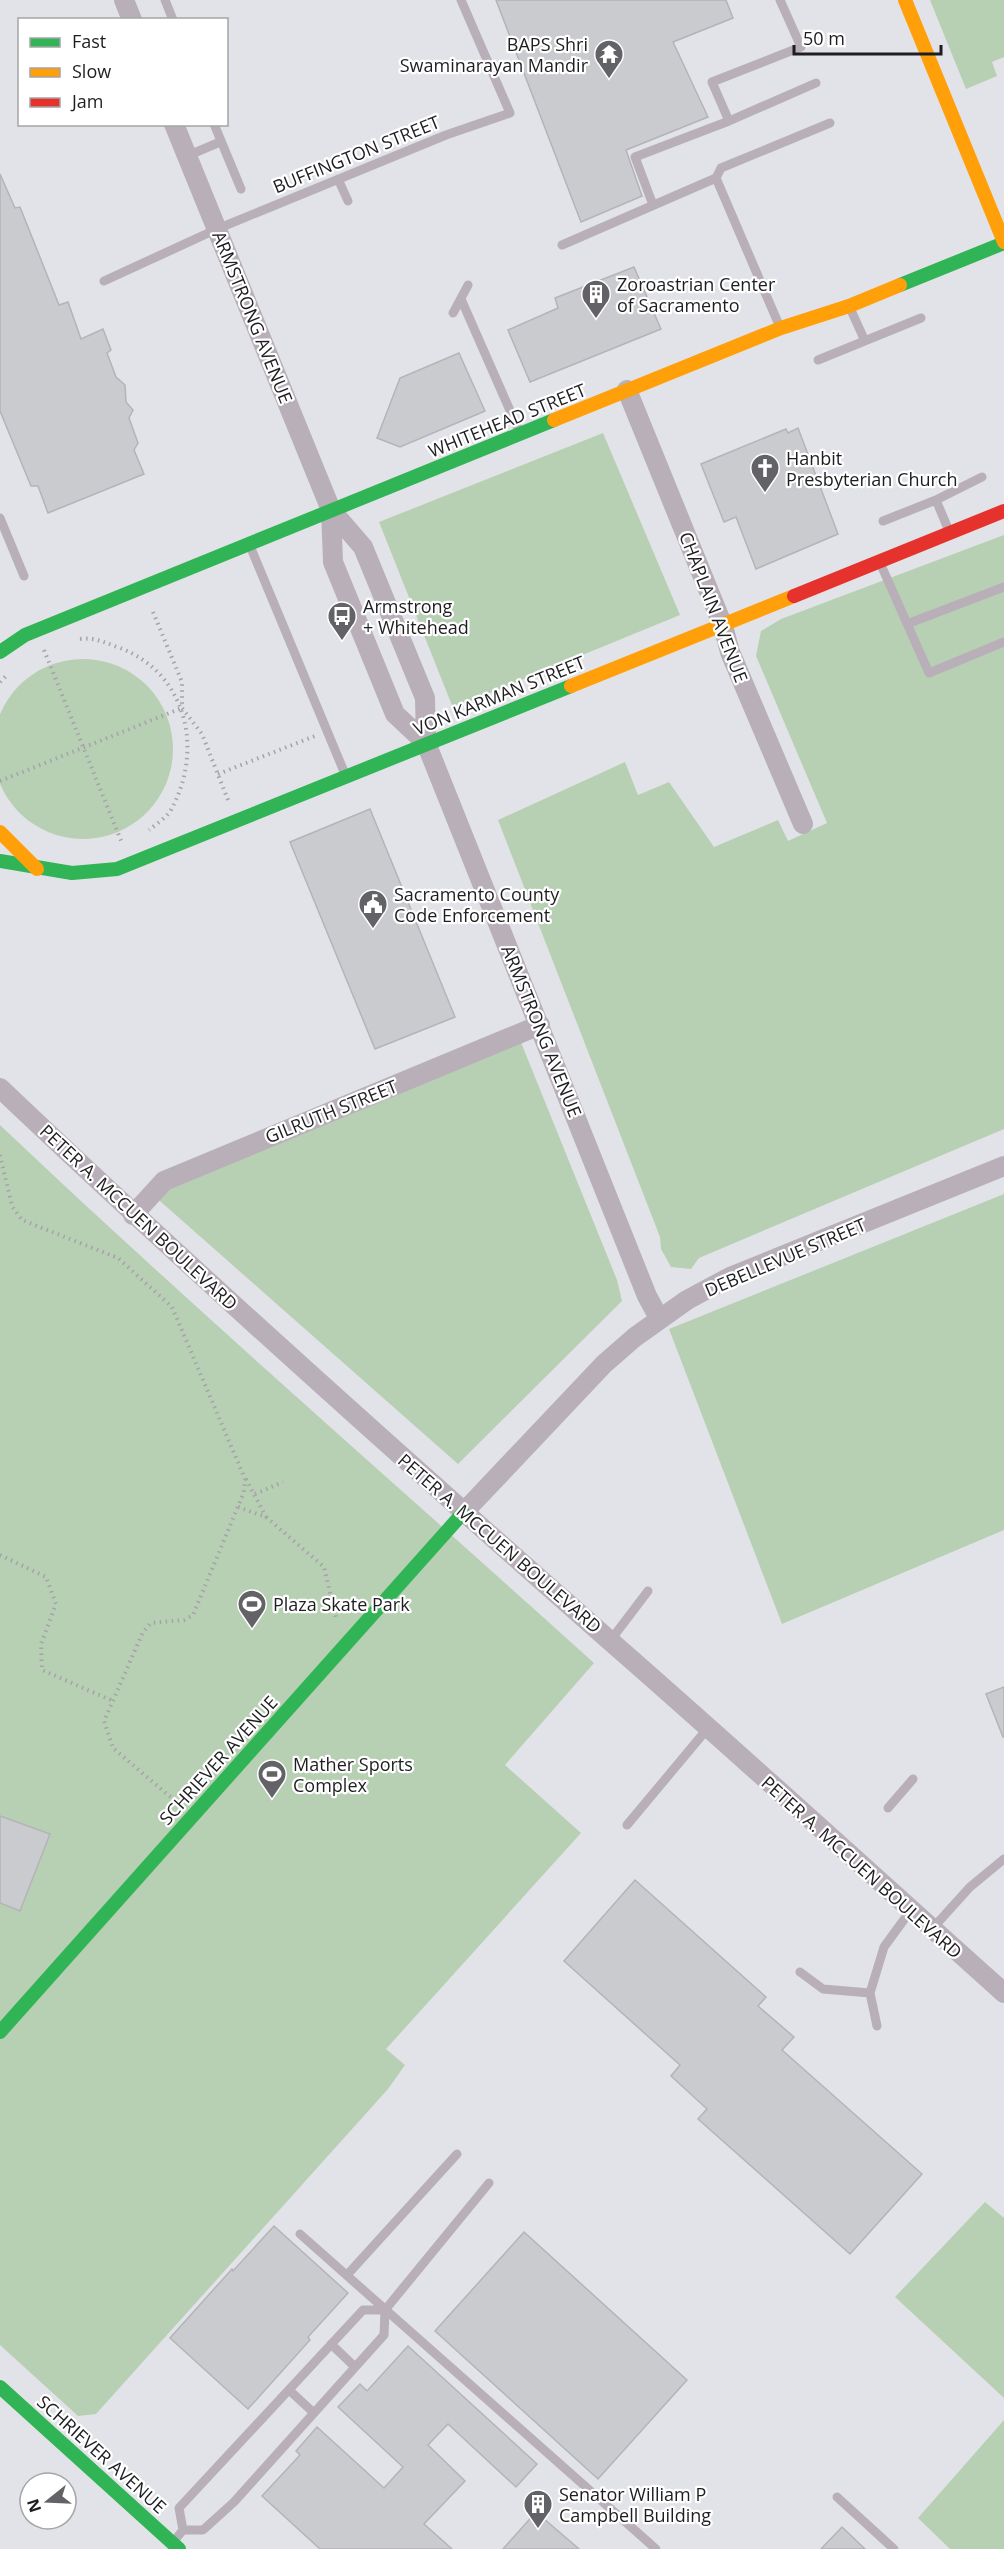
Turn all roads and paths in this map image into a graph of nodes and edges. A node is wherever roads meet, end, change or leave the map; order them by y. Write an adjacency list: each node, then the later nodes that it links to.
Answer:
1 (124, 0): 6 (street)
2 (165, 0): 7 (lane)
3 (461, 0): 16 (lane, BUFFINGTON STREET)
4 (780, 0): 9 (lane)
5 (905, 0): 21 (street)
6 (131, 18)
7 (172, 18)
8 (816, 83): 9 (lane)
9 (729, 121): 19 (lane)
10 (830, 123): 15 (lane)
11 (175, 126): 14 (street, ARMSTRONG AVENUE)
12 (215, 126): 13 (lane)
13 (220, 142): 14 (lane); 17 (lane)
14 (187, 156): 20 (street, ARMSTRONG AVENUE)
15 (716, 178): 19 (lane); 29 (lane)
16 (338, 179): 18 (lane); 20 (lane, BUFFINGTON STREET)
17 (241, 189)
18 (348, 201)
19 (653, 205): 22 (lane)
20 (217, 229): 23 (lane, BUFFINGTON STREET); 36 (street, ARMSTRONG AVENUE)
21 (1004, 243): 26 (street, WHITEHEAD STREET)
22 (562, 246)
23 (104, 281)
24 (468, 285): 25 (lane)
25 (461, 299): 27 (lane); 33 (lane)
26 (849, 306): 29 (street, WHITEHEAD STREET); 30 (lane)
27 (453, 313)
28 (921, 318): 30 (lane)
29 (781, 328): 32 (street, WHITEHEAD STREET)
30 (865, 341): 31 (lane)
31 (818, 360)
32 (627, 390): 33 (street, WHITEHEAD STREET); 47 (street, CHAPLAIN AVENUE)
33 (520, 434): 36 (street, WHITEHEAD STREET)
34 (982, 477): 35 (lane)
35 (936, 500): 39 (lane); 40 (lane)
36 (331, 510): 41 (street, WHITEHEAD STREET); 58 (street, ARMSTRONG AVENUE); 58 (street, ARMSTRONG AVENUE)
37 (1004, 511): 40 (street, VON KARMAN STREET)
38 (0, 518): 43 (lane)
39 (883, 520)
40 (950, 533): 42 (street, VON KARMAN STREET)
41 (249, 544): 52 (street, WHITEHEAD STREET); 57 (lane)
42 (880, 563): 46 (lane); 47 (street, VON KARMAN STREET)
43 (24, 576)
44 (1004, 587): 46 (lane)
45 (153, 612): 56 (path)
46 (907, 624): 49 (lane)
47 (723, 626): 58 (street, VON KARMAN STREET); 64 (street, CHAPLAIN AVENUE)
48 (69, 640): 56 (path)
49 (1004, 642)
50 (51, 645): 51 (path)
51 (44, 648): 53 (path); 59 (path)
52 (0, 652)
53 (37, 652)
54 (15, 667): 55 (path)
55 (0, 682)
56 (182, 708): 59 (path); 60 (path); 66 (path)
57 (327, 731): 60 (path); 61 (lane)
58 (426, 743): 61 (street, VON KARMAN STREET); 72 (street, ARMSTRONG AVENUE)
59 (84, 747): 62 (path); 68 (path)
60 (218, 774): 63 (path)
61 (346, 776): 71 (street, VON KARMAN STREET)
62 (0, 781)
63 (230, 804)
64 (803, 824)
65 (0, 832): 71 (street)
66 (140, 835)
67 (131, 839): 68 (path)
68 (123, 844): 69 (path)
69 (114, 845)
70 (0, 861): 71 (street, VON KARMAN STREET)
71 (38, 870)
72 (540, 1025): 76 (street, GILRUTH STREET); 77 (street, ARMSTRONG AVENUE)
73 (0, 1088): 76 (street, PETER A. MCCUEN BOULEVARD)
74 (0, 1155): 78 (path)
75 (1004, 1166): 77 (street, DEBELLEVUE STREET)
76 (133, 1215): 82 (street, PETER A. MCCUEN BOULEVARD)
77 (659, 1318): 82 (street, DEBELLEVUE STREET)
78 (245, 1479): 80 (path); 81 (path)
79 (283, 1482): 80 (path)
80 (255, 1494): 83 (path)
81 (238, 1507): 83 (path); 88 (path)
82 (463, 1513): 87 (street, PETER A. MCCUEN BOULEVARD); 101 (street, SCHRIEVER AVENUE)
83 (266, 1517): 86 (path)
84 (0, 1555): 88 (path)
85 (648, 1592): 87 (lane)
86 (336, 1618)
87 (610, 1641): 89 (street, PETER A. MCCUEN BOULEVARD)
88 (113, 1701): 91 (path)
89 (708, 1728): 93 (lane); 95 (street, PETER A. MCCUEN BOULEVARD)
90 (913, 1779): 92 (lane)
91 (174, 1800)
92 (888, 1808)
93 (627, 1825)
94 (1004, 1859): 96 (lane)
95 (911, 1910): 96 (street, PETER A. MCCUEN BOULEVARD); 98 (lane)
96 (932, 1929): 99 (street, PETER A. MCCUEN BOULEVARD)
97 (800, 1972): 98 (lane)
98 (870, 1993): 100 (lane)
99 (1004, 1993)
100 (877, 2026)
101 (0, 2032)
102 (457, 2154): 105 (lane)
103 (489, 2183): 106 (lane)
104 (300, 2234): 105 (lane)
105 (347, 2275): 106 (lane)
106 (385, 2310): 107 (lane); 108 (lane); 115 (lane)
107 (331, 2344): 108 (lane); 110 (lane)
108 (355, 2367): 111 (lane)
109 (0, 2386): 114 (street, SCHRIEVER AVENUE)
110 (289, 2390): 111 (lane); 113 (lane)
111 (314, 2413): 113 (lane)
112 (837, 2498): 116 (lane)
113 (183, 2530): 114 (lane)
114 (173, 2547)
115 (656, 2549)
116 (894, 2549)

